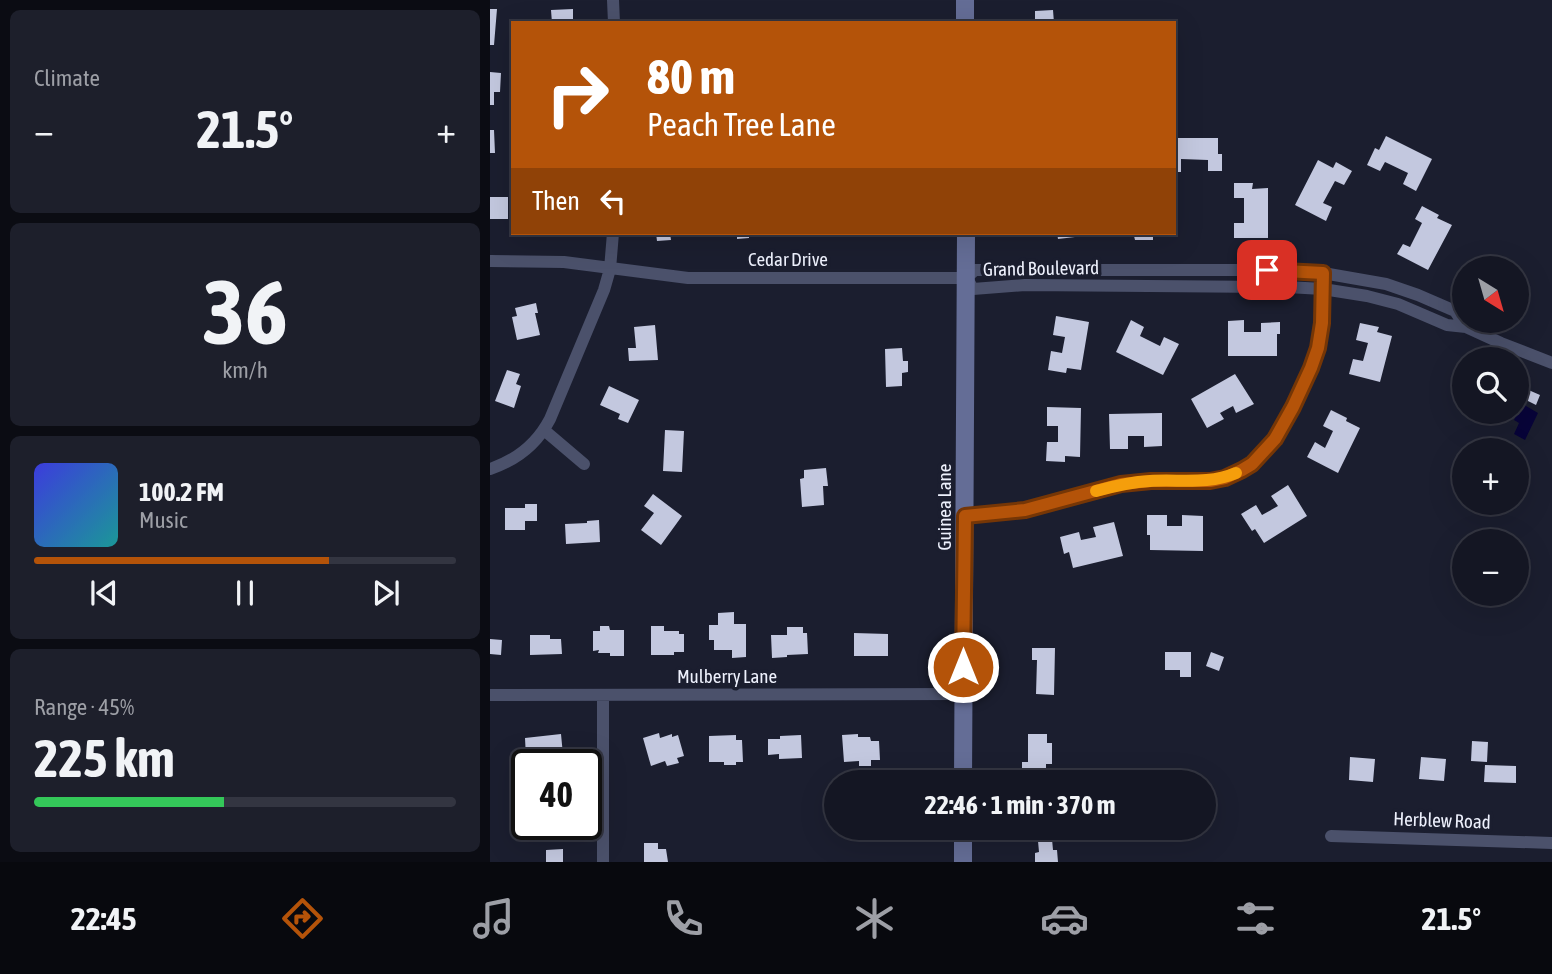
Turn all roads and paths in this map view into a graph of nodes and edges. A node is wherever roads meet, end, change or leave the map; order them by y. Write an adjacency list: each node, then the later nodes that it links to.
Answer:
1 (613, 0): 3 (street)
2 (965, 0): 4 (street)
3 (614, 21)
4 (965, 21)
5 (613, 235): 8 (street)
6 (966, 235): 12 (street, Guinea Lane)
7 (490, 261): 8 (street, Cedar Drive)
8 (610, 269): 12 (street, Cedar Drive); 20 (street)
9 (1042, 270): 10 (street, Grand Boulevard); 12 (street, Grand Boulevard); 13 (street)
10 (1171, 270): 11 (street, Grand Boulevard); 14 (street)
11 (1323, 273): 15 (street); 16 (street, Grand Boulevard)
12 (966, 278): 13 (street, Grand Boulevard); 23 (street, Guinea Lane)
13 (1042, 285): 14 (street, Grand Boulevard)
14 (1171, 286): 15 (street, Grand Boulevard)
15 (1323, 289): 17 (street, Grand Boulevard); 23 (street)
16 (1452, 310)
17 (1452, 326)
18 (1479, 333): 19 (street, Grand Boulevard)
19 (1552, 363)
20 (544, 430): 21 (street); 22 (street)
21 (584, 464)
22 (490, 468)
23 (965, 516): 24 (street, Guinea Lane)
24 (963, 694): 26 (street, Mulberry Lane); 27 (street, Guinea Lane)
25 (490, 695): 26 (street, Mulberry Lane)
26 (603, 695): 31 (street)
27 (963, 770)
28 (1331, 836): 30 (street, Herblew Road)
29 (963, 840): 32 (street)
30 (1552, 843)
31 (603, 862)
32 (963, 862)

